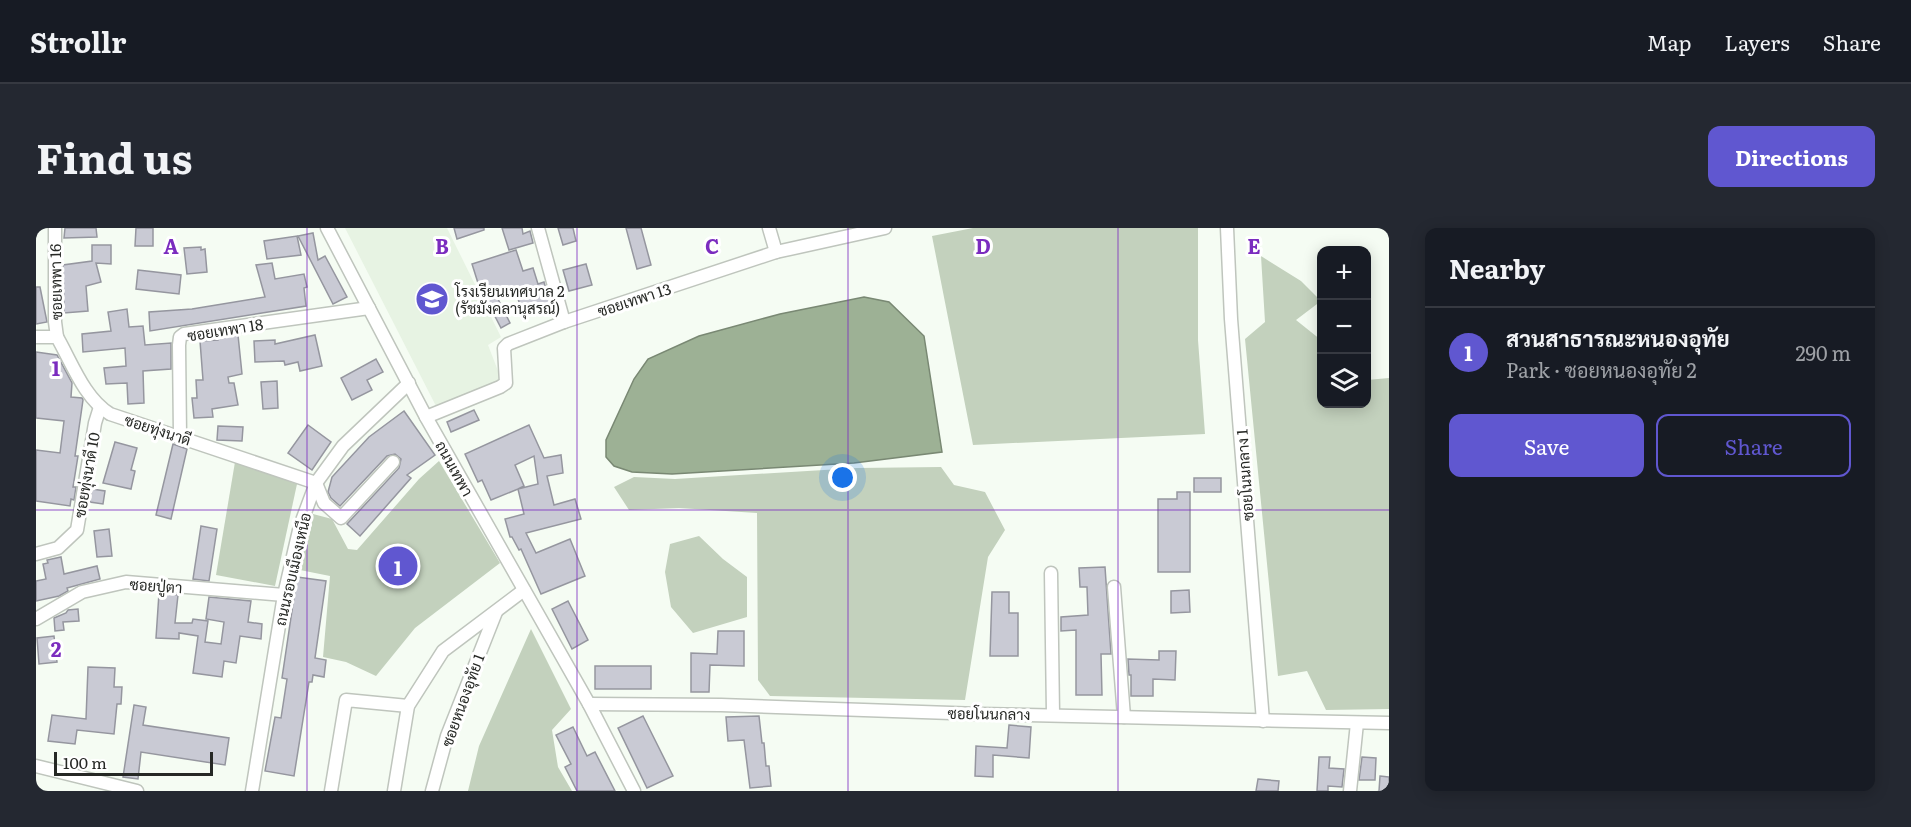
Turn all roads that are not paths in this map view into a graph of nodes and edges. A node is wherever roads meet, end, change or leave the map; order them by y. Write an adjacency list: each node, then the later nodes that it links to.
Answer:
1 (55, 228): 12 (street, ซอยเทพา 16)
2 (327, 228): 9 (street, ถนนเทพา)
3 (538, 228): 10 (street)
4 (768, 228): 8 (street)
5 (885, 228): 7 (street, ซอยเทพา 13)
6 (1227, 228): 30 (street, ซอยโนนกลาง 1)
7 (859, 231): 8 (street, ซอยเทพา 13)
8 (776, 252): 10 (street, ซอยเทพา 13)
9 (369, 308): 13 (street, ถนนเทพา); 16 (street, ซอยเทพา 18)
10 (564, 322): 15 (street, ซอยเทพา 13)
11 (36, 337): 12 (street)
12 (57, 337): 14 (street, ซอยทุ่งนาดี)
13 (408, 383): 15 (street, ถนนเทพา); 18 (street, ถนนรอบเมืองเหนือ)
14 (100, 407): 16 (street, ซอยทุ่งนาดี); 19 (street, ซอยทุ่งนาดี 10)
15 (426, 417): 22 (street, ถนนเทพา)
16 (180, 436): 18 (street, ซอยทุ่งนาดี)
17 (393, 462): 18 (street)
18 (316, 483): 23 (street, ถนนรอบเมืองเหนือ)
19 (36, 554)
20 (1051, 573): 28 (street)
21 (1114, 587): 29 (street)
22 (524, 590): 24 (street); 26 (street, ถนนเทพา)
23 (284, 595): 25 (street, ซอยปู่ตา); 35 (street, ถนนรอบเมืองเหนือ)
24 (496, 611): 27 (street); 38 (street, ซอยหนองอุทัย 1)
25 (36, 619)
26 (589, 704): 28 (street, ซอยโนนกลาง); 39 (street, ถนนเทพา)
27 (408, 706): 36 (street); 37 (street)
28 (1053, 714): 29 (street, ซอยโนนกลาง)
29 (1124, 717): 30 (street, ซอยโนนกลาง)
30 (1263, 721): 31 (street, ซอยโนนกลาง)
31 (1357, 723): 32 (street, ซอยโนนกลาง); 40 (street)
32 (1389, 723)
33 (36, 766): 34 (street)
34 (137, 791)
35 (252, 791)
36 (331, 791)
37 (394, 791)
38 (432, 791)
39 (634, 791)
40 (1350, 791)

